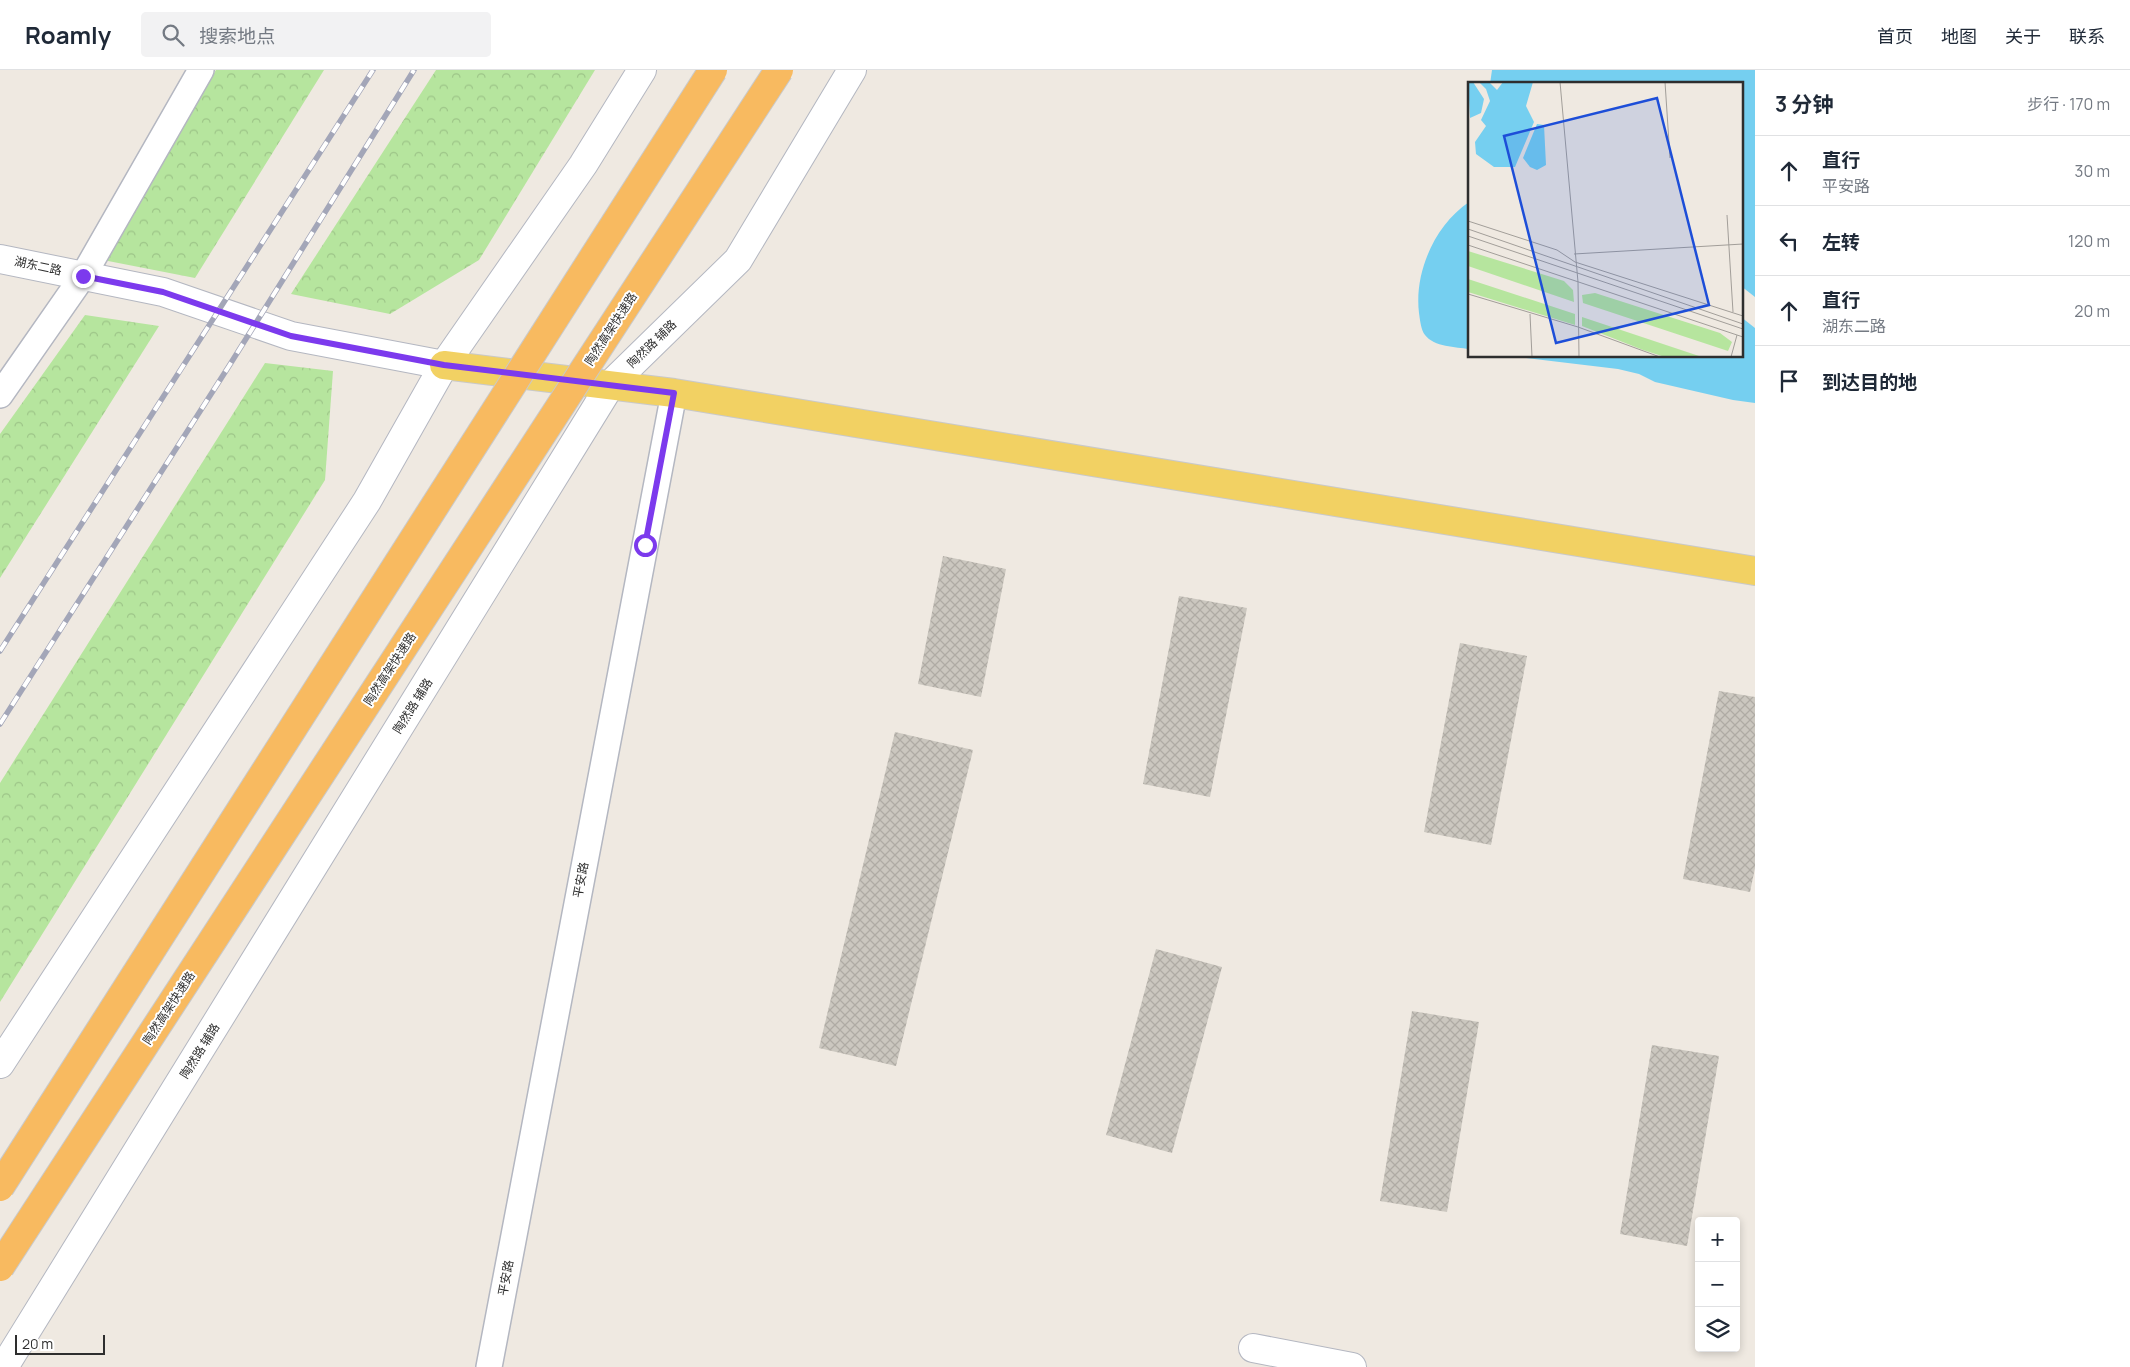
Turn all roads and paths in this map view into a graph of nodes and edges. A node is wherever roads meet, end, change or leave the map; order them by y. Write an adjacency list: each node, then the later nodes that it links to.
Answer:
1 (201, 70): 7 (street)
2 (642, 70): 8 (main road)
3 (713, 70): 14 (highway, bridge)
4 (779, 70): 15 (highway, 陶然高架快速路, bridge)
5 (852, 70): 9 (main road, 陶然路 辅路)
6 (0, 259): 7 (main road, 湖东二路)
7 (83, 276): 8 (main road, 湖东二路); 11 (street)
8 (444, 365): 9 (main road); 13 (main road)
9 (611, 384): 10 (main road); 17 (main road, 陶然路 辅路)
10 (674, 393): 12 (main road); 18 (street, 平安路)
11 (0, 395)
12 (1755, 571)
13 (0, 1064)
14 (0, 1187)
15 (0, 1267)
16 (1252, 1348): 19 (main road)
17 (4, 1367)
18 (489, 1367)
19 (1352, 1367)

